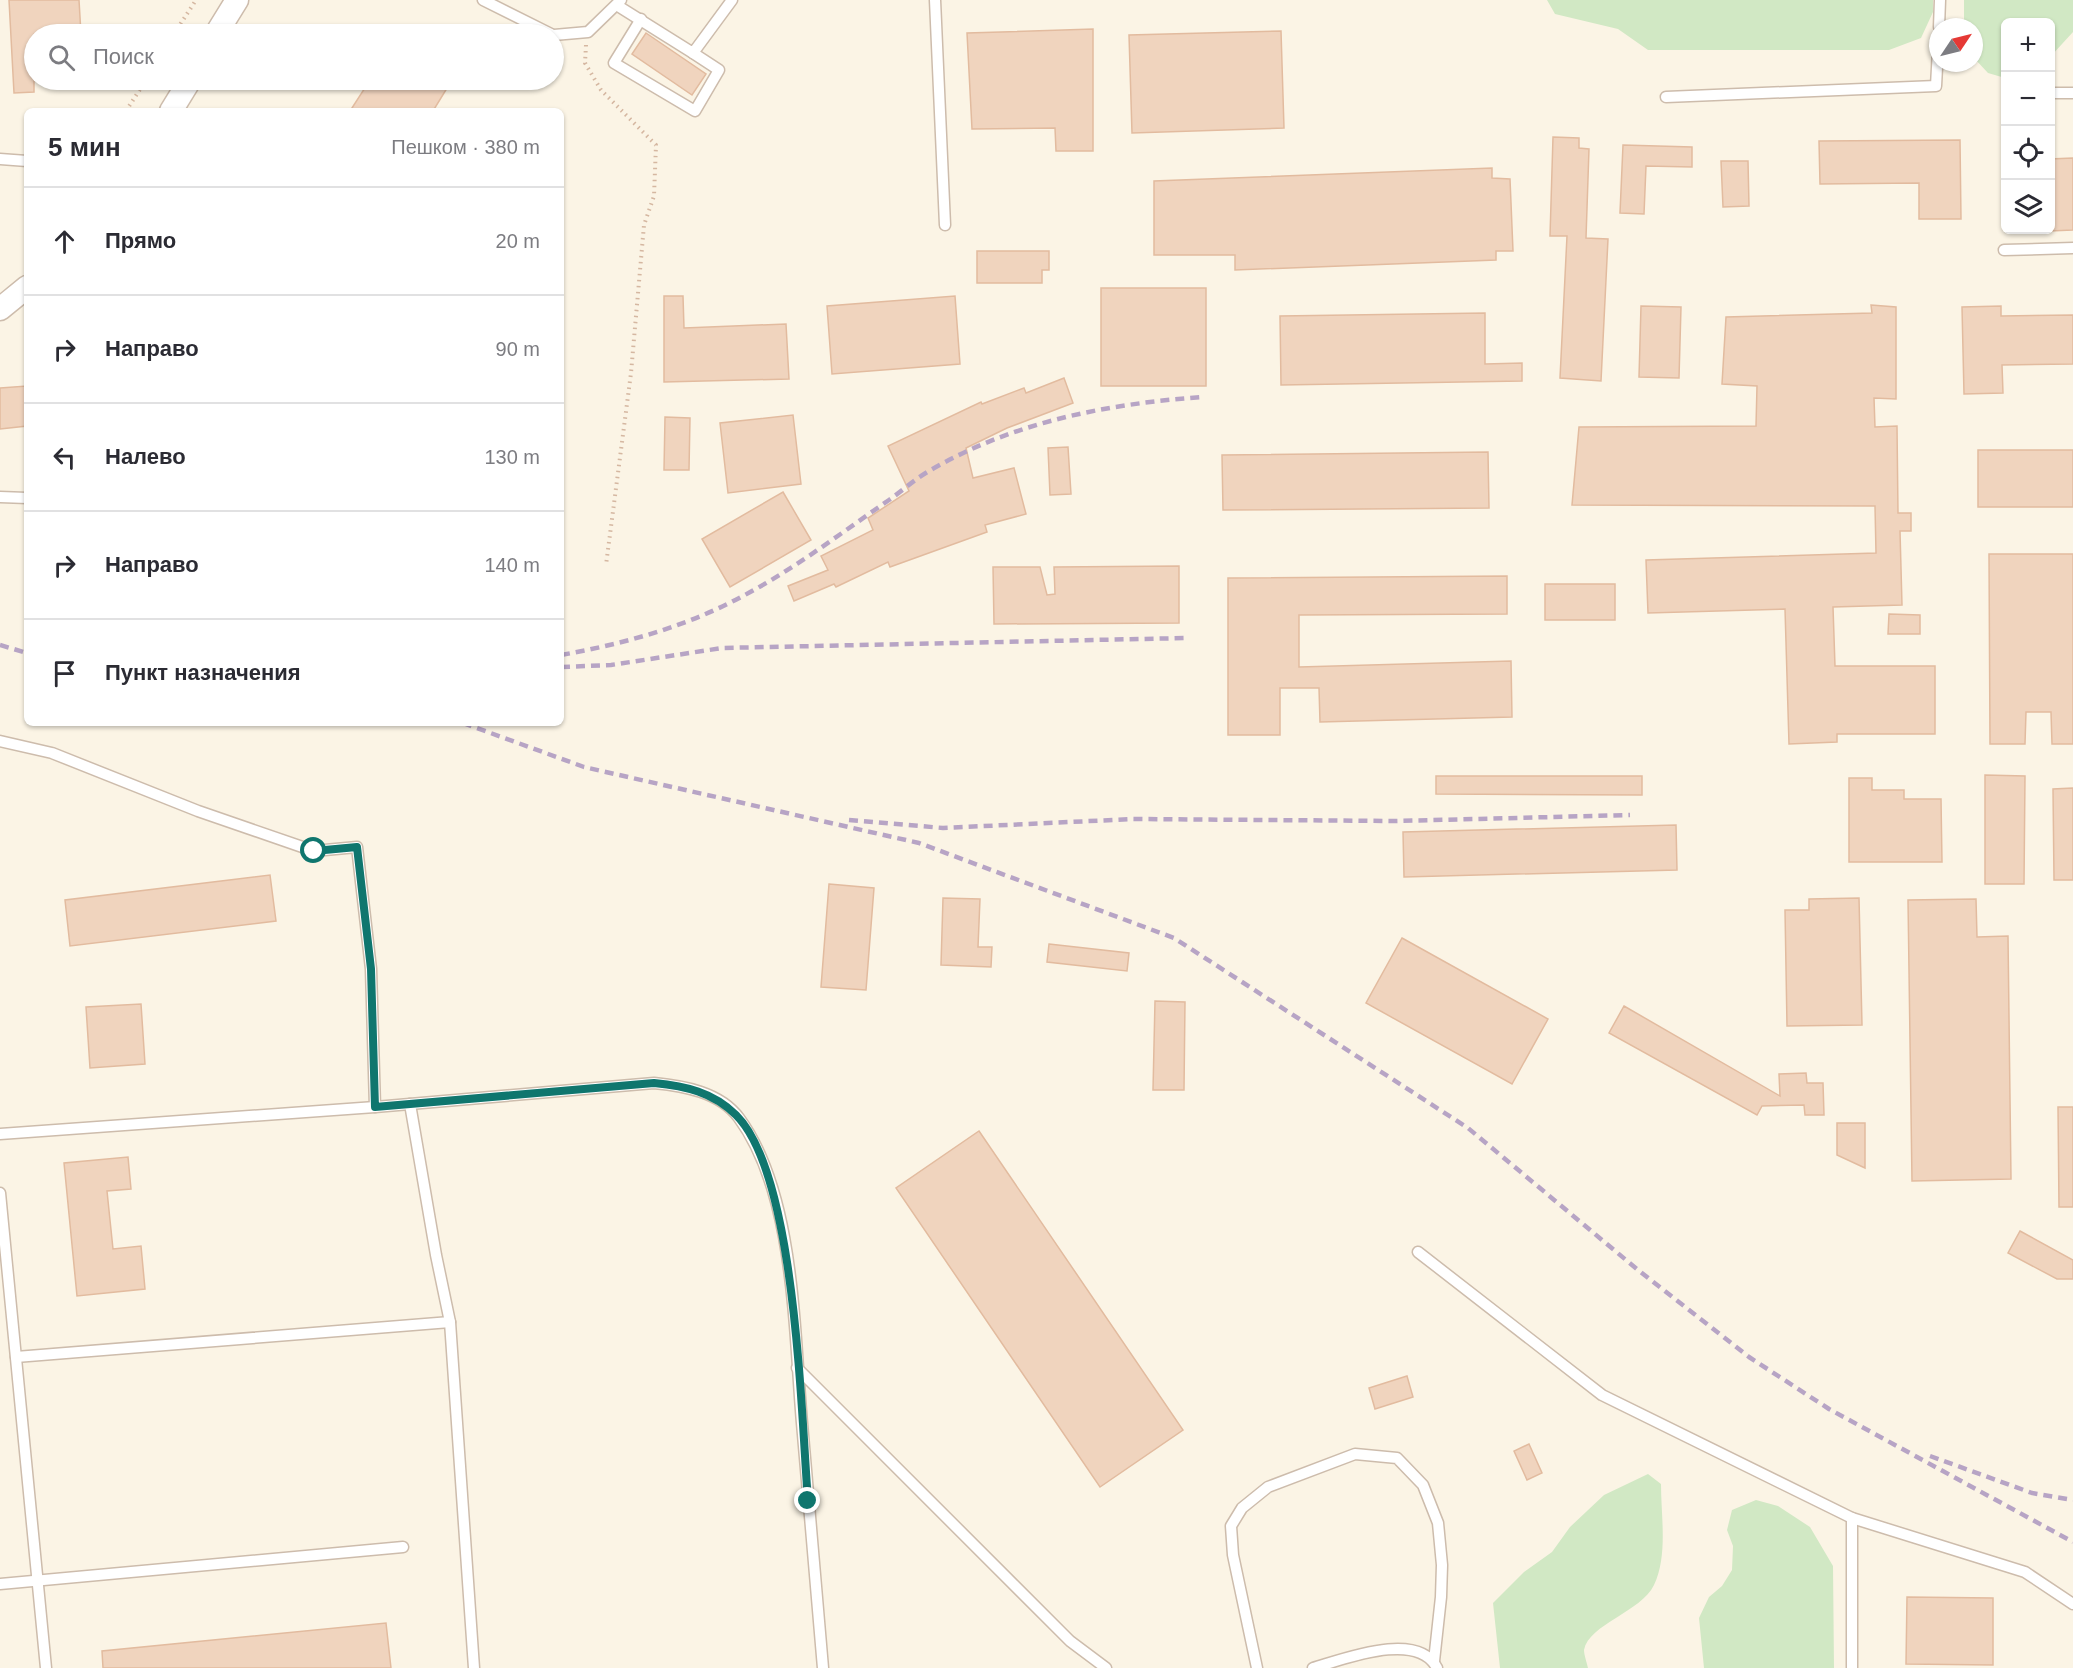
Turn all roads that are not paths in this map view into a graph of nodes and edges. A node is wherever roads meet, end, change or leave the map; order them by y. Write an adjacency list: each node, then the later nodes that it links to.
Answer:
1 (237, 0): 9 (street)
2 (483, 0): 10 (lane)
3 (732, 0): 12 (lane)
4 (935, 0): 21 (lane)
5 (1940, 0): 7 (lane)
6 (620, 3): 8 (lane); 11 (lane)
7 (1939, 18)
8 (641, 19): 12 (lane); 12 (lane)
9 (222, 24)
10 (530, 24)
11 (564, 34)
12 (693, 53)
13 (1937, 72): 17 (lane)
14 (184, 90): 18 (street)
15 (2055, 93): 16 (lane)
16 (2073, 93)
17 (1666, 98)
18 (173, 108)
19 (0, 159): 20 (lane)
20 (24, 161)
21 (945, 225)
22 (2073, 248): 23 (lane)
23 (2004, 250)
24 (24, 289): 25 (street)
25 (0, 309)
26 (0, 497): 27 (lane)
27 (24, 498)
28 (0, 741): 30 (lane)
29 (410, 1104): 30 (lane); 35 (lane); 37 (lane)
30 (375, 1107): 31 (lane)
31 (0, 1134)
32 (0, 1193): 34 (lane)
33 (1418, 1252): 38 (lane)
34 (6, 1321): 36 (lane)
35 (450, 1322): 36 (lane); 45 (lane)
36 (16, 1356): 40 (lane)
37 (797, 1368): 46 (lane); 47 (lane)
38 (1852, 1518): 42 (lane); 50 (lane)
39 (403, 1547): 40 (lane)
40 (38, 1580): 41 (lane); 44 (lane)
41 (0, 1584)
42 (2073, 1604)
43 (1435, 1665): 48 (lane); 49 (lane)
44 (46, 1668)
45 (474, 1668)
46 (823, 1668)
47 (1107, 1668)
48 (1257, 1668)
49 (1313, 1668)
50 (1852, 1668)

